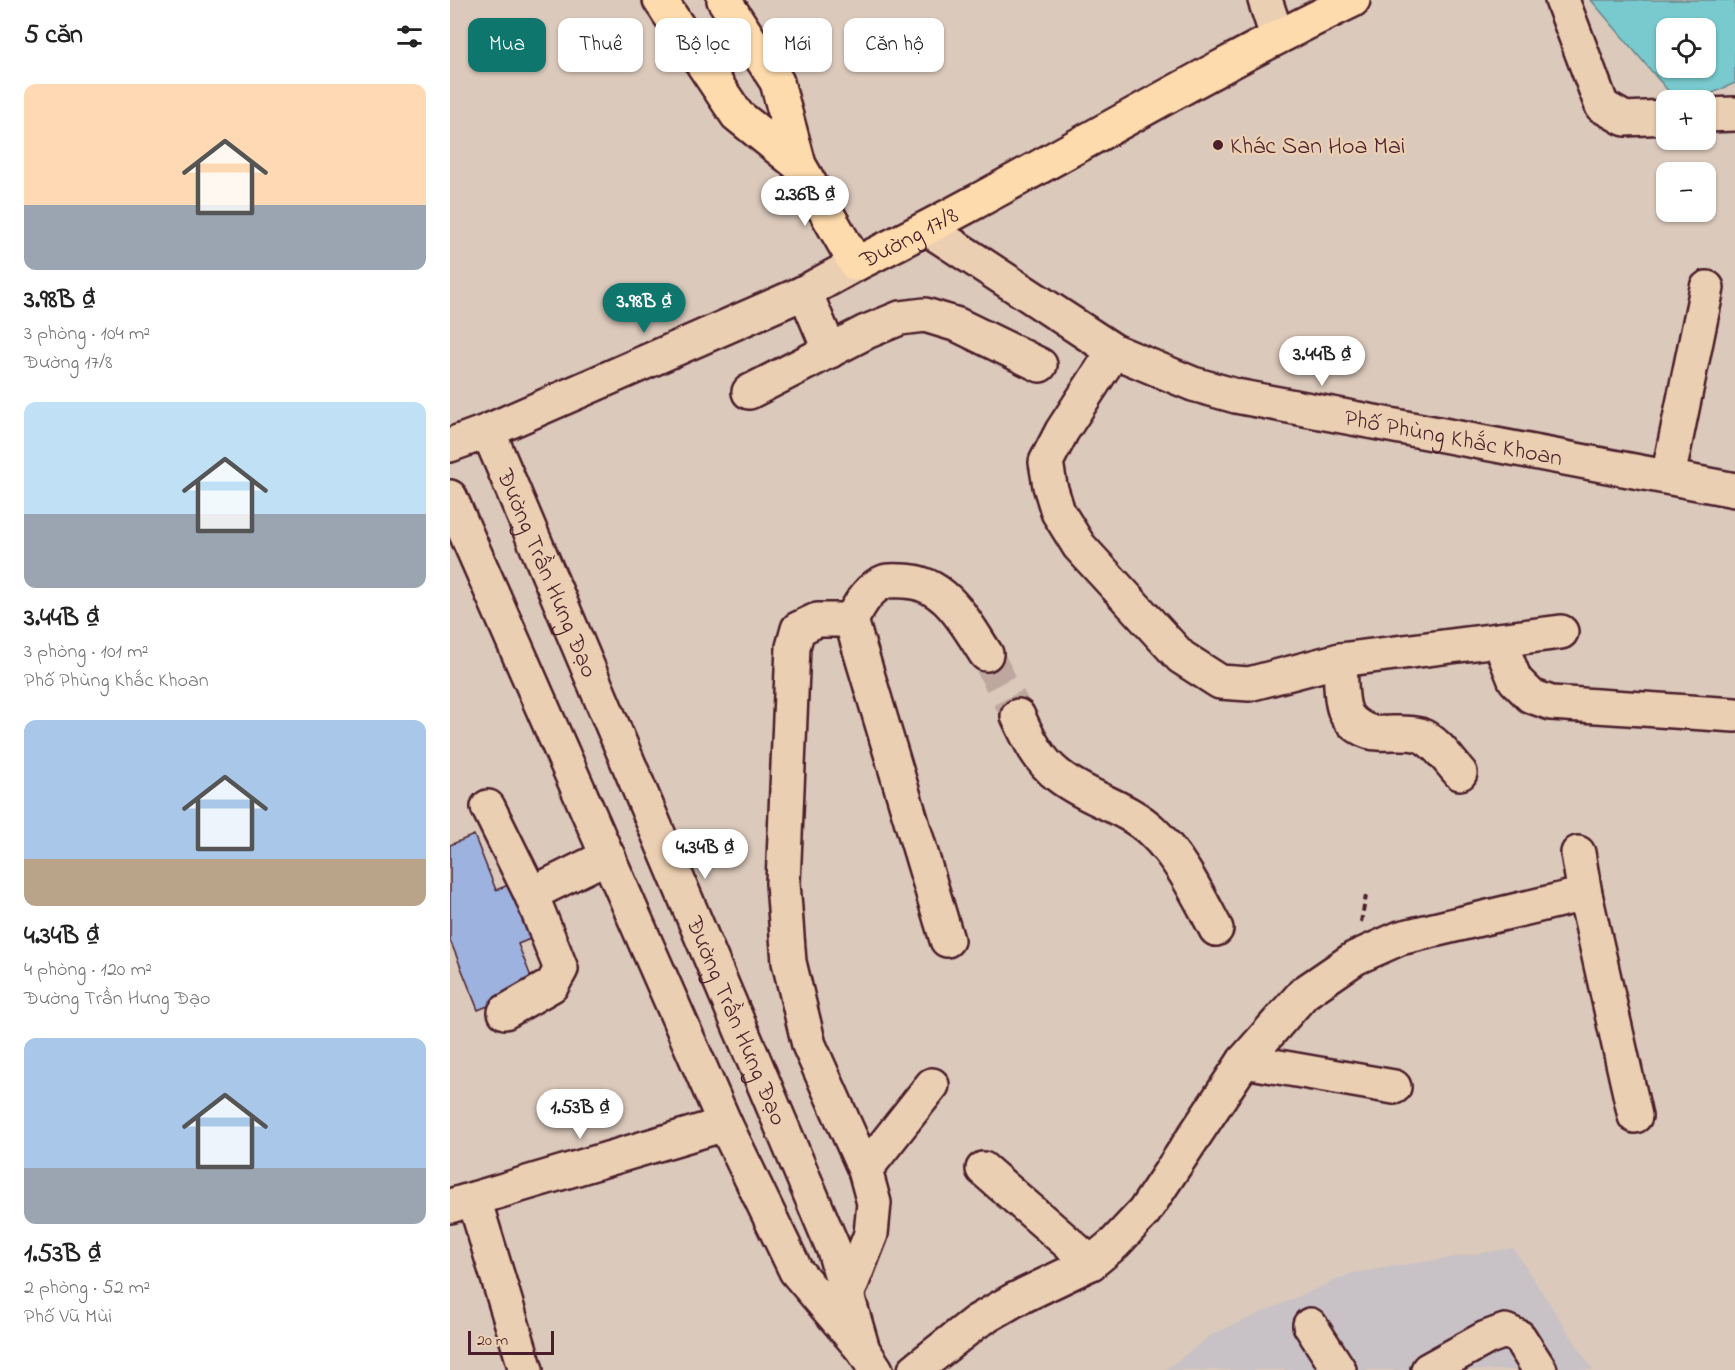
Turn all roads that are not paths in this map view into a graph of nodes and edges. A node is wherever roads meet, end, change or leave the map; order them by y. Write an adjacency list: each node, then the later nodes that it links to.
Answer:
1 (660, 0): 10 (main road)
2 (724, 0): 10 (main road)
3 (1265, 0): 6 (street)
4 (1353, 0): 6 (main road, Đường 17/8)
5 (1562, 0): 9 (street)
6 (1277, 36): 11 (main road, Đường 17/8)
7 (1735, 114): 8 (street)
8 (1716, 115)
9 (1656, 117)
10 (799, 165): 12 (main road)
11 (928, 228): 12 (main road, Đường 17/8); 16 (street, Phố Phùng Khắc Khoan)
12 (856, 264): 14 (street, Đường 17/8)
13 (1707, 288): 21 (street)
14 (804, 292): 15 (street); 19 (street, Đường 17/8)
15 (830, 351): 17 (street); 18 (street)
16 (1114, 351): 21 (street, Phố Phùng Khắc Khoan); 28 (street)
17 (1040, 365)
18 (749, 392)
19 (488, 431): 20 (street, Đường 17/8); 49 (street, Đường Trần Hưng Đạo)
20 (450, 445)
21 (1668, 477): 22 (street, Phố Phùng Khắc Khoan)
22 (1735, 490)
23 (450, 497): 34 (street, Đường Trần Hưng Đạo)
24 (851, 620): 27 (street); 38 (street); 46 (street)
25 (1561, 632): 26 (street)
26 (1499, 640): 28 (street); 29 (street)
27 (986, 654)
28 (1340, 660): 31 (street)
29 (1735, 715)
30 (1018, 716): 37 (street)
31 (1460, 773)
32 (488, 807): 35 (street)
33 (1578, 853): 36 (street)
34 (608, 856): 35 (street); 44 (street, Đường Trần Hưng Đạo)
35 (531, 894): 39 (street)
36 (1585, 894): 40 (street); 43 (street)
37 (1216, 929)
38 (946, 940)
39 (505, 1012)
40 (1244, 1061): 42 (street); 48 (street)
41 (932, 1085): 46 (street)
42 (1394, 1087)
43 (1635, 1116)
44 (725, 1124): 47 (street); 51 (street, Đường Trần Hưng Đạo)
45 (983, 1169): 48 (street)
46 (865, 1170): 49 (street)
47 (462, 1202): 52 (street)
48 (1091, 1263): 53 (street)
49 (847, 1295): 51 (street, Đường Trần Hưng Đạo)
50 (1310, 1325): 54 (street)
51 (869, 1360)
52 (526, 1370)
53 (915, 1370)
54 (1339, 1370)
55 (1428, 1370): 56 (street)
56 (1540, 1370)

